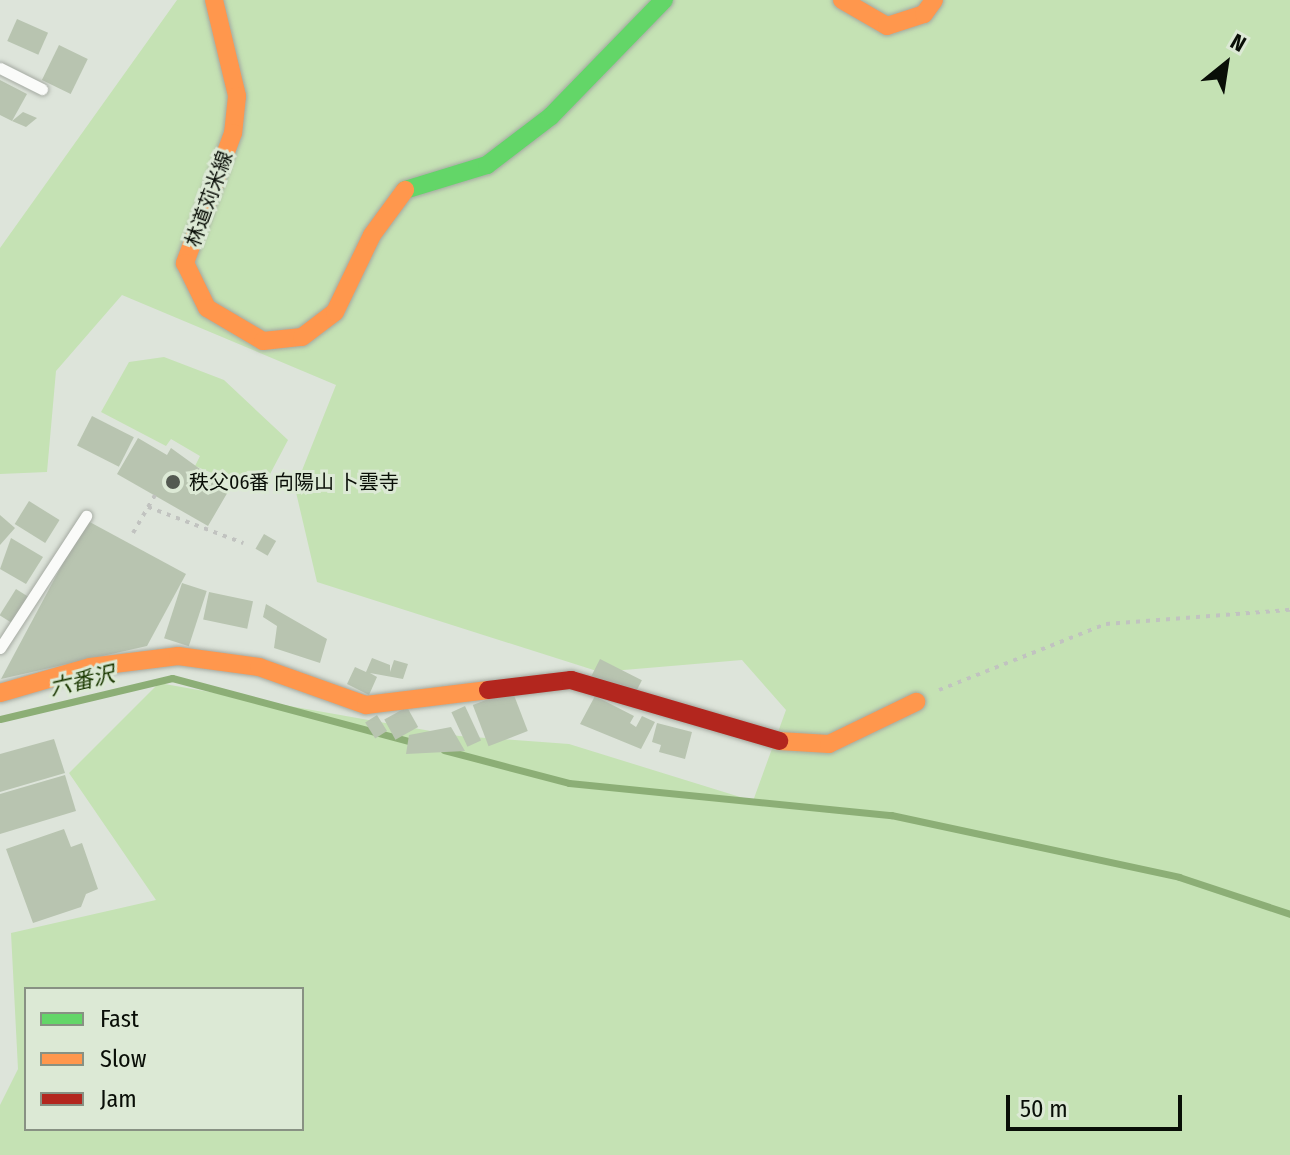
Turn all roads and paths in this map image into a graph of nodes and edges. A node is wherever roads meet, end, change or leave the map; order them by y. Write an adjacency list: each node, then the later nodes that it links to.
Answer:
1 (214, 0): 2 (street, 林道苅米線)
2 (664, 0)
3 (842, 0): 4 (street)
4 (934, 0)
5 (0, 68): 6 (lane)
6 (42, 89)
7 (155, 495): 8 (path)
8 (148, 507): 10 (path); 11 (path)
9 (86, 516): 13 (lane)
10 (133, 533)
11 (243, 543)
12 (1290, 610): 15 (path)
13 (0, 648)
14 (0, 693): 15 (street)
15 (916, 702)

